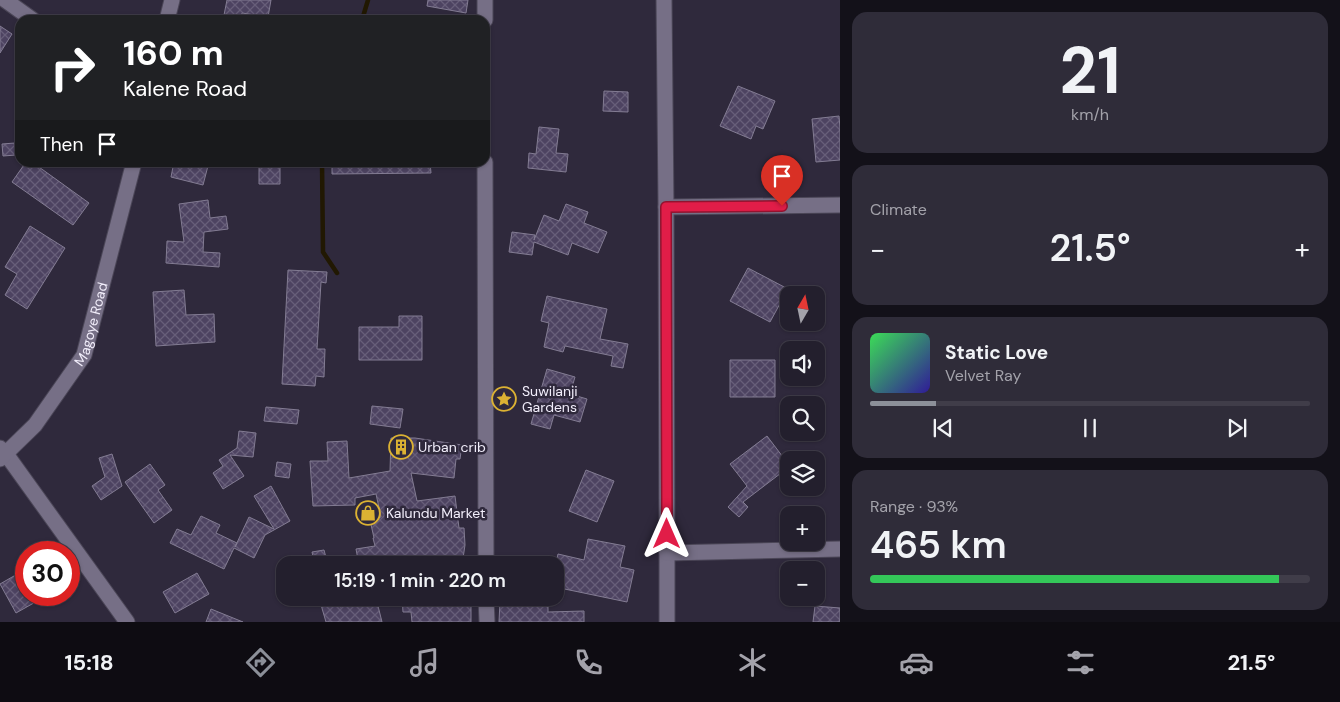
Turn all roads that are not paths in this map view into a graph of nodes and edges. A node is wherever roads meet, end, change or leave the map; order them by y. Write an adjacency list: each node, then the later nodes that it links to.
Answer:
1 (5, 0): 5 (street)
2 (172, 0): 6 (street)
3 (485, 0): 7 (street)
4 (664, 0): 11 (street)
5 (26, 15)
6 (168, 15)
7 (485, 15)
8 (133, 167): 12 (street, Magoye Road)
9 (485, 167): 15 (street)
10 (840, 205): 11 (street)
11 (666, 207): 14 (street)
12 (2, 454): 17 (street)
13 (840, 549): 14 (street)
14 (668, 553): 19 (street)
15 (486, 556)
16 (486, 606): 18 (street)
17 (127, 622)
18 (487, 622)
19 (666, 622)

